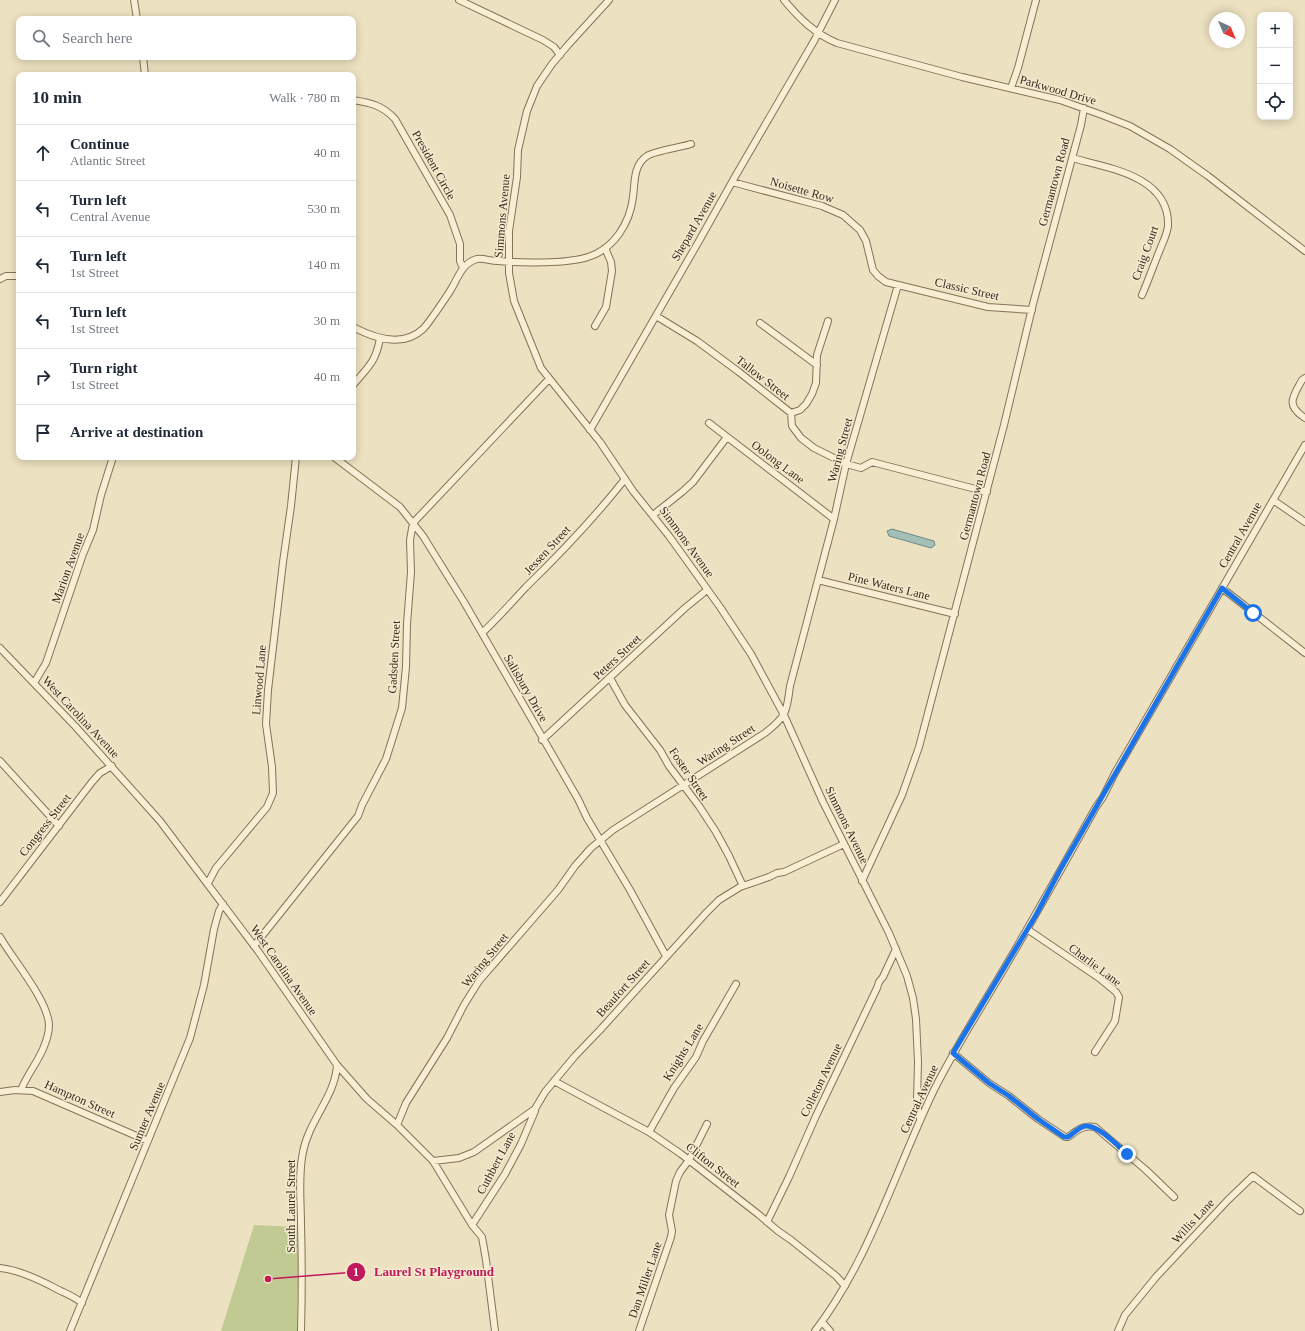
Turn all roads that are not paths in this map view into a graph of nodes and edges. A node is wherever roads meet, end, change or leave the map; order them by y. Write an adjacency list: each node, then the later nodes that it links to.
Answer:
1 (134, 0): 7 (street)
2 (459, 0): 9 (street)
3 (609, 0): 9 (street, Simmons Avenue)
4 (784, 0): 8 (street, Parkwood Drive)
5 (835, 0): 8 (street, Shepard Avenue)
6 (1036, 0): 12 (street)
7 (137, 16)
8 (818, 34): 12 (street, Parkwood Drive); 17 (street, Shepard Avenue)
9 (560, 54): 20 (street, Simmons Avenue)
10 (144, 60): 11 (street)
11 (146, 72)
12 (1011, 88): 14 (street, Parkwood Drive)
13 (356, 101): 21 (street, President Circle)
14 (1084, 108): 16 (street, Germantown Road); 19 (street, Parkwood Drive)
15 (691, 144): 18 (street)
16 (1072, 158): 25 (street, Craig Court); 26 (street, Germantown Road)
17 (732, 182): 24 (street, Noisette Row); 27 (street, Shepard Avenue)
18 (605, 248): 20 (street); 30 (street)
19 (1305, 251)
20 (508, 262): 21 (street); 35 (street, Simmons Avenue)
21 (463, 268): 32 (street)
22 (16, 276): 23 (street)
23 (0, 279)
24 (898, 285): 26 (street, Classic Street); 46 (street, Waring Street)
25 (1142, 295)
26 (1032, 310): 48 (street, Germantown Road)
27 (656, 316): 37 (street, Tallow Street); 40 (street, Shepard Avenue)
28 (828, 321): 33 (street)
29 (760, 322): 33 (street)
30 (595, 326)
31 (356, 328): 32 (street)
32 (380, 338): 36 (street)
33 (816, 366): 37 (street)
34 (1305, 378): 38 (street)
35 (550, 379): 40 (street, Simmons Avenue); 53 (street)
36 (356, 381)
37 (790, 413): 46 (street, Tallow Street)
38 (1305, 418)
39 (708, 422): 41 (street, Oolong Lane)
40 (590, 430): 47 (street, Simmons Avenue)
41 (727, 437): 50 (street); 51 (street, Oolong Lane)
42 (1305, 445): 49 (street, Central Avenue)
43 (112, 460): 62 (street, Marion Avenue)
44 (296, 460): 72 (street, Linwood Lane)
45 (338, 460): 53 (street, Salisbury Drive)
46 (846, 464): 48 (street); 51 (street, Waring Street)
47 (625, 479): 50 (street, Simmons Avenue); 58 (street, Jessen Street)
48 (987, 492): 57 (street, Germantown Road)
49 (1273, 500): 52 (street); 55 (street, Central Avenue)
50 (653, 515): 56 (street, Simmons Avenue)
51 (834, 519): 54 (street, Waring Street)
52 (1305, 522)
53 (413, 523): 58 (street, Salisbury Drive); 78 (street, Gadsden Street)
54 (818, 580): 57 (street, Pine Waters Lane); 63 (street, Waring Street)
55 (1222, 588): 60 (street); 76 (street, Central Avenue)
56 (707, 590): 61 (street, Peters Street); 63 (street, Simmons Avenue)
57 (955, 614): 71 (street, Germantown Road)
58 (482, 633): 64 (street, Salisbury Drive)
59 (0, 648): 62 (street, West Carolina Avenue)
60 (1305, 653)
61 (610, 678): 64 (street, Peters Street); 67 (street, Foster Street)
62 (34, 683): 66 (street, West Carolina Avenue)
63 (784, 715): 67 (street, Waring Street); 70 (street, Simmons Avenue)
64 (542, 740): 69 (street, Salisbury Drive)
65 (0, 761): 68 (street)
66 (112, 766): 68 (street, Congress Street); 72 (street, West Carolina Avenue)
67 (684, 786): 69 (street, Waring Street); 73 (street, Foster Street)
68 (58, 826): 74 (street, Congress Street)
69 (600, 839): 80 (street, Salisbury Drive); 91 (street, Waring Street)
70 (844, 844): 71 (street, Simmons Avenue); 73 (street, Beaufort Street)
71 (862, 881): 79 (street, Simmons Avenue)
72 (208, 884): 75 (street, West Carolina Avenue)
73 (743, 886): 80 (street, Beaufort Street)
74 (0, 902)
75 (222, 904): 78 (street, West Carolina Avenue); 93 (street, Sumter Avenue)
76 (1027, 929): 82 (street, Charlie Lane); 83 (street, Central Avenue)
77 (0, 937): 86 (street)
78 (254, 946): 84 (street, West Carolina Avenue)
79 (896, 949): 89 (street, Simmons Avenue); 98 (street, Colleton Avenue)
80 (666, 956): 85 (street, Beaufort Street)
81 (736, 984): 92 (street, Knights Lane)
82 (1095, 1052)
83 (953, 1053): 89 (street, Central Avenue); 96 (street)
84 (337, 1065): 91 (street, West Carolina Avenue); 105 (street, South Laurel Street)
85 (554, 1081): 88 (street, Beaufort Street); 92 (street, Clifton Street)
86 (21, 1090): 87 (street, Hampton Street); 93 (street, Hampton Street)
87 (0, 1092)
88 (536, 1109): 95 (street, Beaufort Street); 99 (street, Cuthbert Lane)
89 (920, 1119): 101 (street, Central Avenue)
90 (707, 1124): 94 (street, Dan Miller Lane)
91 (397, 1125): 95 (street, West Carolina Avenue)
92 (649, 1132): 94 (street, Clifton Street)
93 (148, 1141): 102 (street, Sumter Avenue)
94 (689, 1160): 98 (street, Clifton Street); 107 (street, Dan Miller Lane)
95 (433, 1161): 99 (street, West Carolina Avenue)
96 (1174, 1197)
97 (1300, 1211): 110 (street, Willis Lane)
98 (767, 1222): 101 (street, Clifton Street)
99 (472, 1225): 106 (street, West Carolina Avenue)
100 (0, 1268): 102 (street)
101 (845, 1286): 103 (street, Central Avenue)
102 (82, 1303): 104 (street, Sumter Avenue)
103 (822, 1322): 108 (street, Central Avenue); 109 (street)
104 (70, 1331)
105 (301, 1331)
106 (495, 1331)
107 (639, 1331)
108 (815, 1331)
109 (830, 1331)
110 (1118, 1331)

